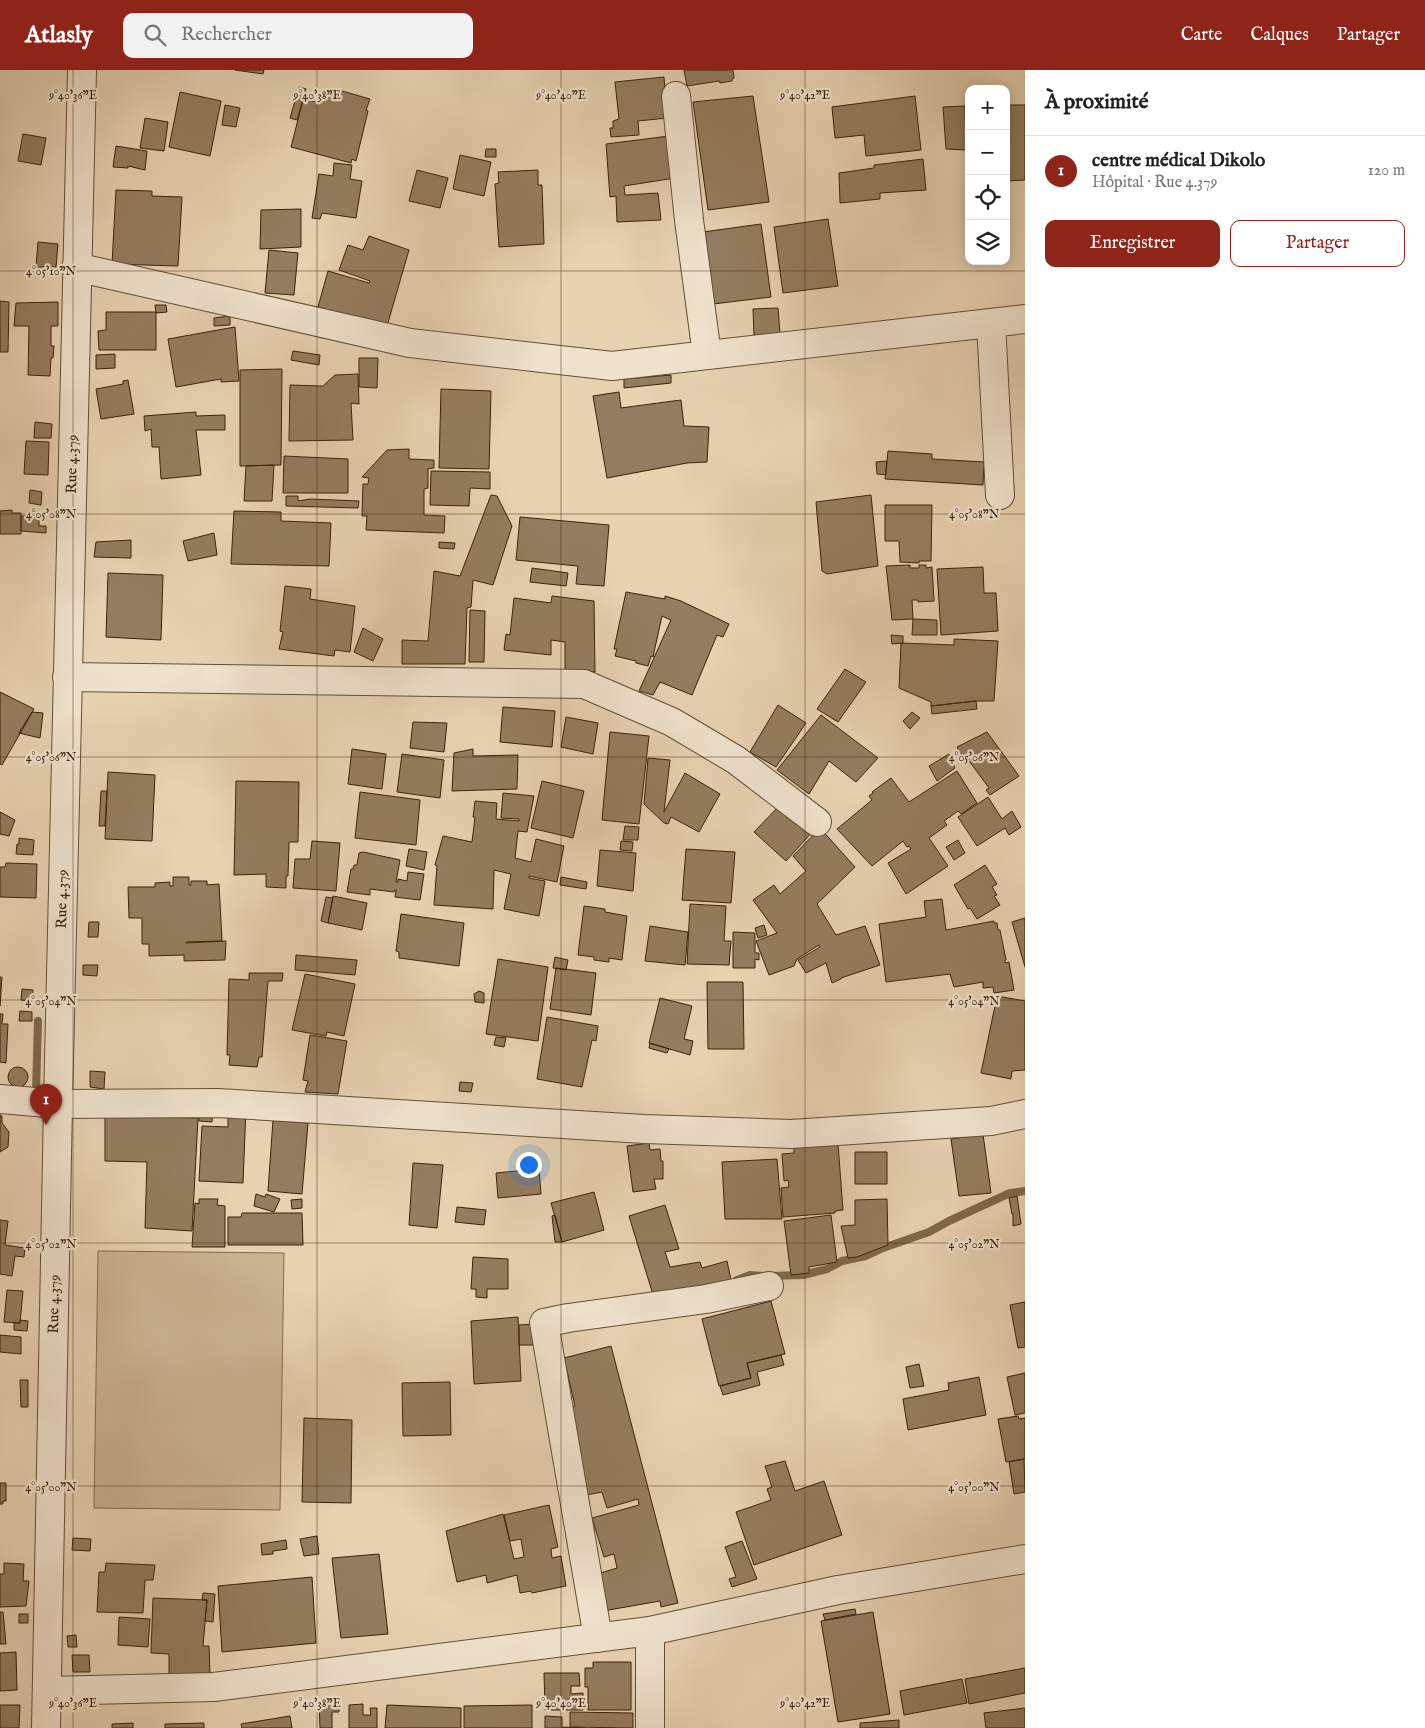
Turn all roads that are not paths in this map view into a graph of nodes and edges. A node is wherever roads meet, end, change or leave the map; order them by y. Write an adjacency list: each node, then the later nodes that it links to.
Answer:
1 (82, 70): 3 (street, Rue 4.379)
2 (676, 96): 6 (street)
3 (76, 267): 6 (street); 8 (street, Rue 4.379)
4 (1025, 319): 5 (street)
5 (991, 322): 6 (street); 7 (street)
6 (708, 355)
7 (1000, 494)
8 (67, 678): 9 (street); 11 (street, Rue 4.379)
9 (817, 822)
10 (0, 1099): 11 (street)
11 (58, 1104): 12 (street); 17 (street, Rue 4.379)
12 (1025, 1114)
13 (769, 1286): 16 (street)
14 (1025, 1559): 15 (street)
15 (650, 1631): 16 (street); 19 (street)
16 (598, 1638): 17 (street)
17 (47, 1691): 18 (street, Rue 4.379)
18 (46, 1728)
19 (650, 1728)

